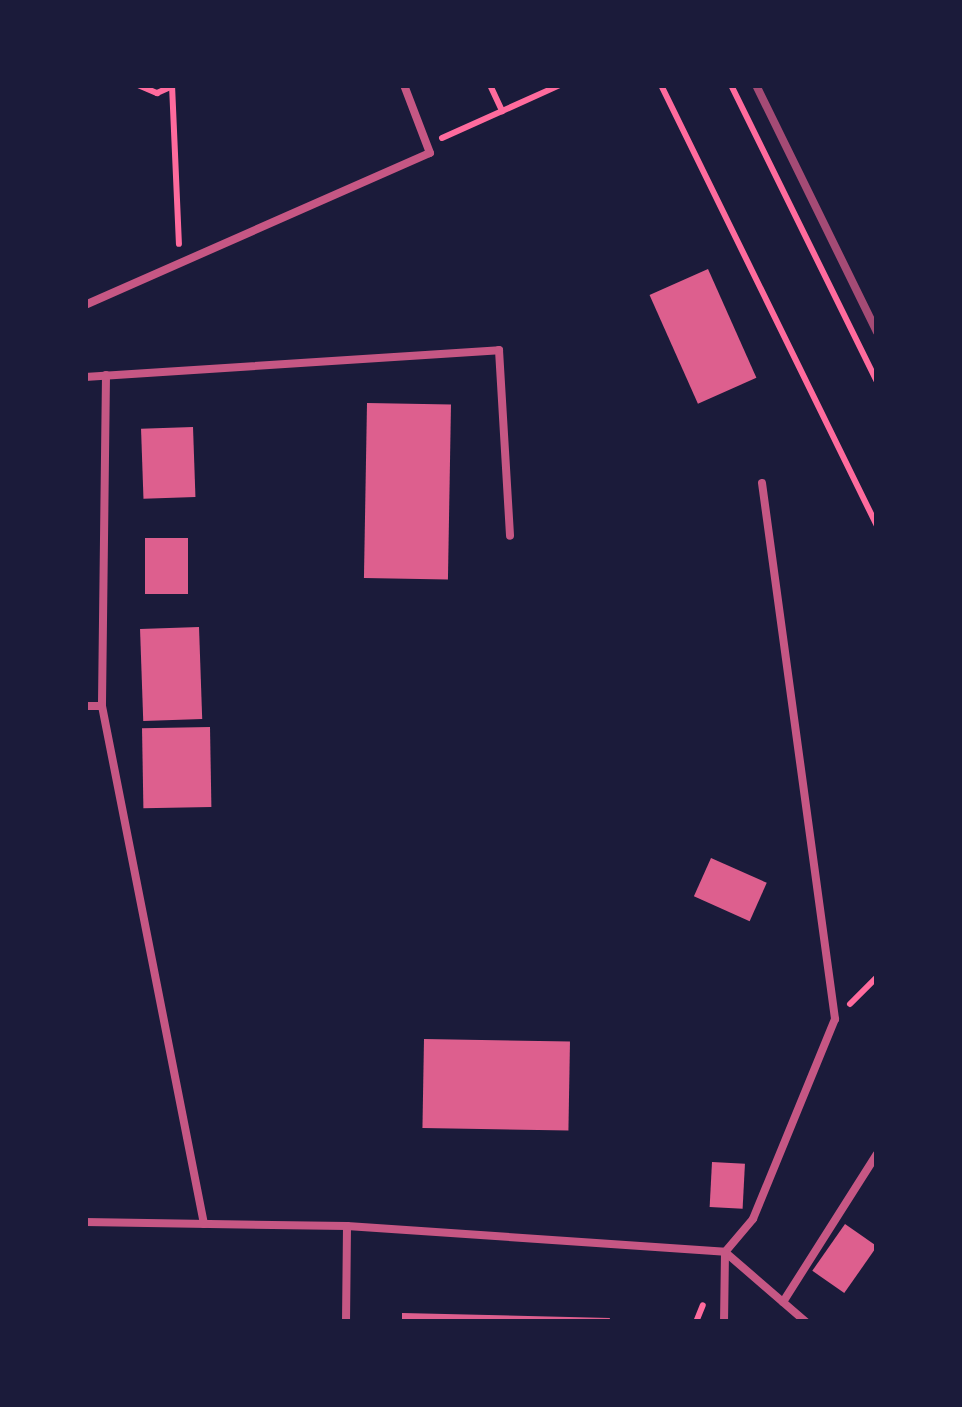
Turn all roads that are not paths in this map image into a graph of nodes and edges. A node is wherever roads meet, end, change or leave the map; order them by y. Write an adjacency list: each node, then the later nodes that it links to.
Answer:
1 (404, 85): 2 (lane)
2 (85, 305)
3 (106, 376): 4 (lane); 6 (lane); 8 (lane)
4 (85, 377)
5 (762, 484): 13 (lane)
6 (510, 536)
7 (85, 706): 8 (lane)
8 (102, 706): 11 (lane)
9 (877, 1154): 14 (lane)
10 (85, 1222): 11 (lane)
11 (204, 1224): 12 (lane)
12 (347, 1226): 13 (lane); 15 (lane)
13 (725, 1252): 14 (lane); 16 (lane)
14 (783, 1302): 17 (lane)
15 (346, 1322)
16 (724, 1322)
17 (806, 1322)

